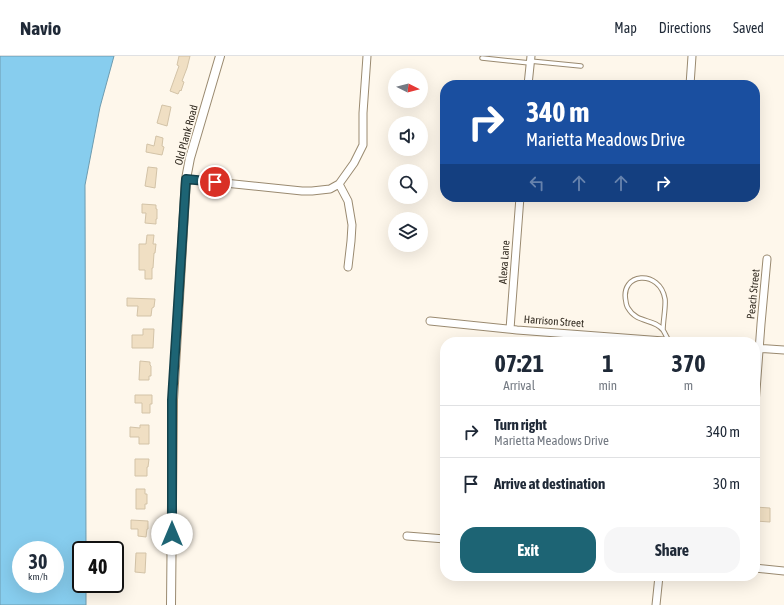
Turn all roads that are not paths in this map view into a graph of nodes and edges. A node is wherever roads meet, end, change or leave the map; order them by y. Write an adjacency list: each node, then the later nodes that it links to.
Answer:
1 (220, 56): 9 (street, Old Plank Road)
2 (367, 56): 10 (street)
3 (692, 56): 8 (street)
4 (482, 58): 5 (lane)
5 (530, 60): 6 (lane); 7 (street)
6 (581, 66)
7 (528, 80)
8 (690, 80)
9 (186, 179): 10 (street); 27 (street, Old Plank Road)
10 (339, 184): 13 (street)
11 (520, 202): 15 (street, Alexa Lane)
12 (768, 259): 19 (street, Peach Street)
13 (348, 267)
14 (430, 321): 15 (street, Harrison Street)
15 (510, 329): 17 (street, Harrison Street)
16 (663, 330): 16 (lane); 18 (lane)
17 (610, 337)
18 (668, 337)
19 (758, 337)
20 (760, 348): 21 (street)
21 (784, 350)
22 (407, 536): 23 (street)
23 (440, 539)
24 (760, 569): 25 (street)
25 (784, 571)
26 (658, 581): 28 (street)
27 (171, 605)
28 (656, 605)

